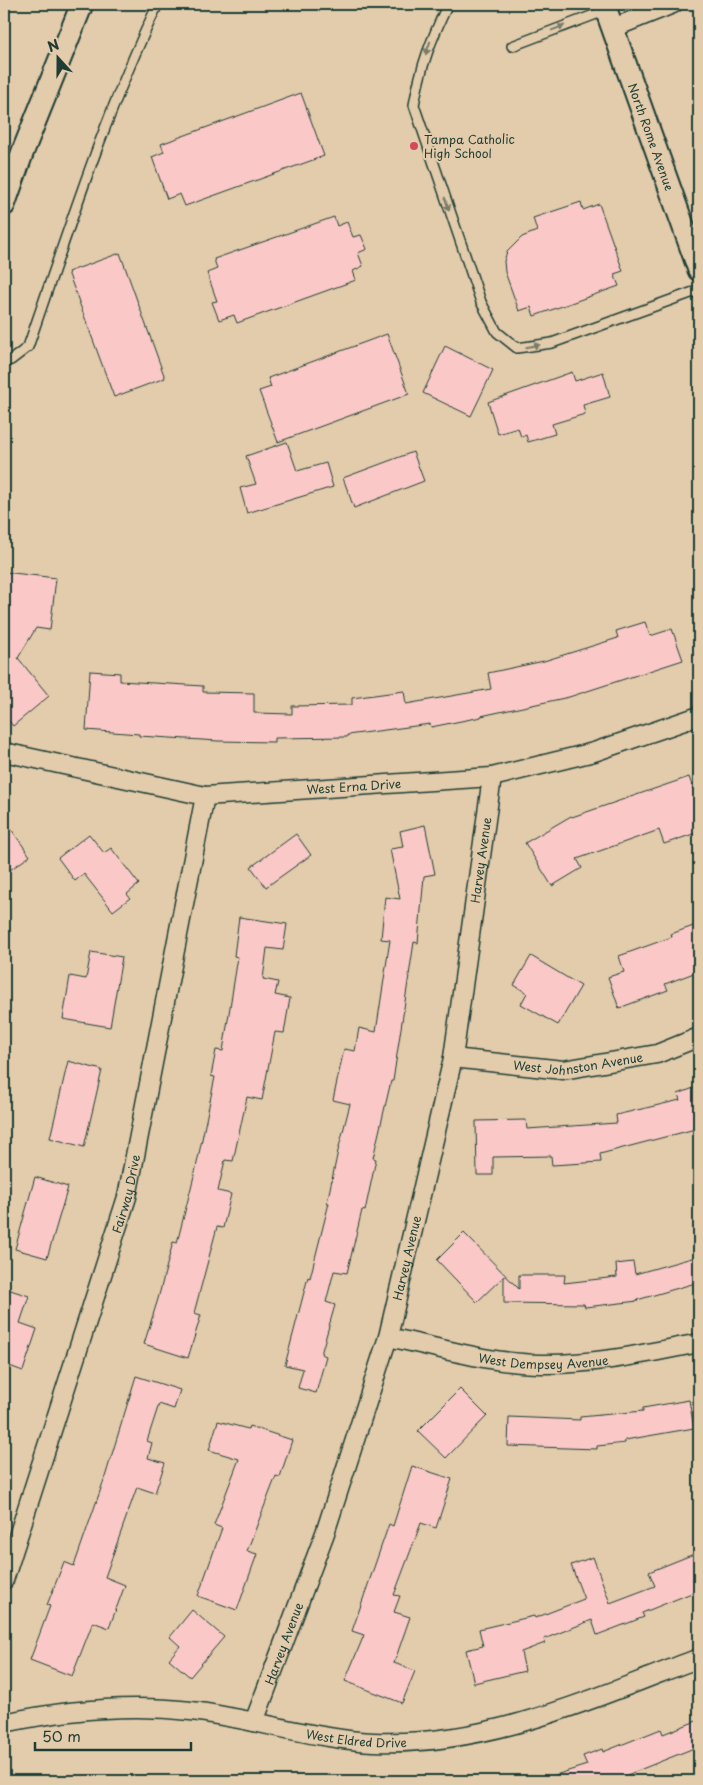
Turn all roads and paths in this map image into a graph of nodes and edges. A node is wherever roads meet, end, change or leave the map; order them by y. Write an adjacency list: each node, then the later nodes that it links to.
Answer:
1 (82, 4): 7 (street)
2 (158, 4): 10 (lane)
3 (448, 4): 9 (lane, one-way to 9)
4 (673, 4): 5 (street)
5 (608, 14): 6 (lane, one-way to 5); 8 (street, North Rome Avenue)
6 (512, 46)
7 (4, 205)
8 (699, 270)
9 (699, 290)
10 (4, 362)
11 (699, 716): 13 (street, West Erna Drive)
12 (4, 752): 14 (street, West Erna Drive)
13 (492, 777): 14 (street, West Erna Drive); 16 (street, Harvey Avenue)
14 (205, 796): 19 (street, Fairway Drive)
15 (699, 1037): 16 (street, West Johnston Avenue)
16 (454, 1058): 17 (street, Harvey Avenue)
17 (388, 1337): 18 (street, West Dempsey Avenue); 21 (street, Harvey Avenue)
18 (699, 1343)
19 (4, 1580)
20 (699, 1658): 21 (street, West Eldred Drive)
21 (254, 1722): 22 (street, West Eldred Drive)
22 (4, 1724)

